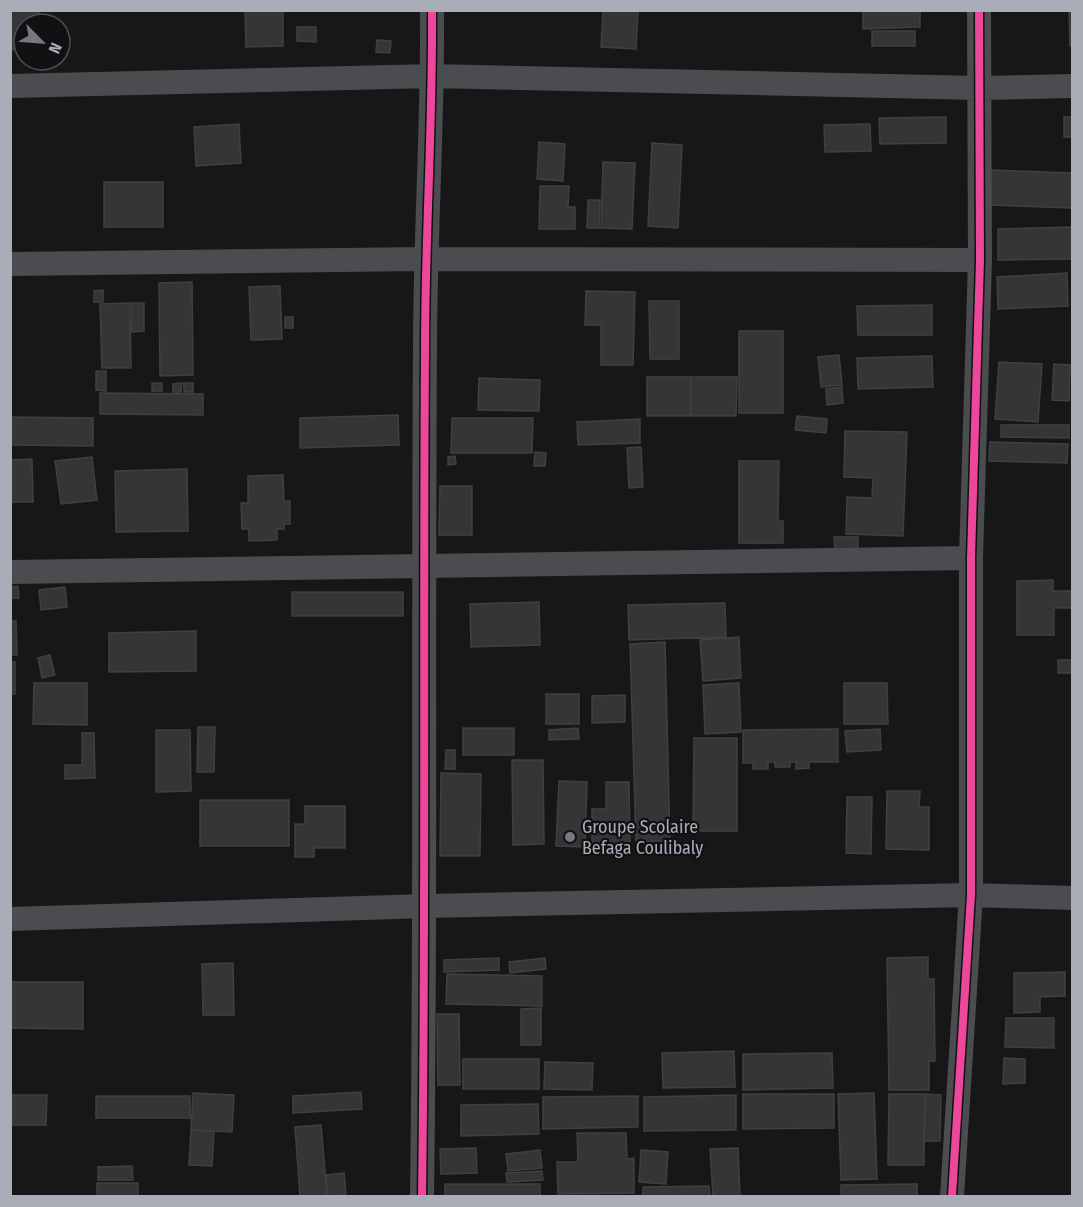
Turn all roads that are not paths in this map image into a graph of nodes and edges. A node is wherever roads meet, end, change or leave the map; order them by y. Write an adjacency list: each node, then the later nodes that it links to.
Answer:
1 (432, 10): 3 (street)
2 (979, 10): 6 (street)
3 (432, 76): 4 (street); 6 (street); 7 (street)
4 (10, 86)
5 (1072, 86): 6 (street)
6 (979, 88): 8 (street)
7 (425, 258): 8 (street); 9 (street); 11 (street)
8 (980, 260): 10 (street)
9 (10, 264)
10 (971, 558): 11 (street); 13 (street)
11 (424, 567): 12 (street); 15 (street)
12 (10, 572)
13 (971, 895): 14 (street); 15 (street); 18 (street)
14 (1072, 898)
15 (426, 906): 16 (street); 17 (street)
16 (10, 919)
17 (422, 1197)
18 (952, 1197)

